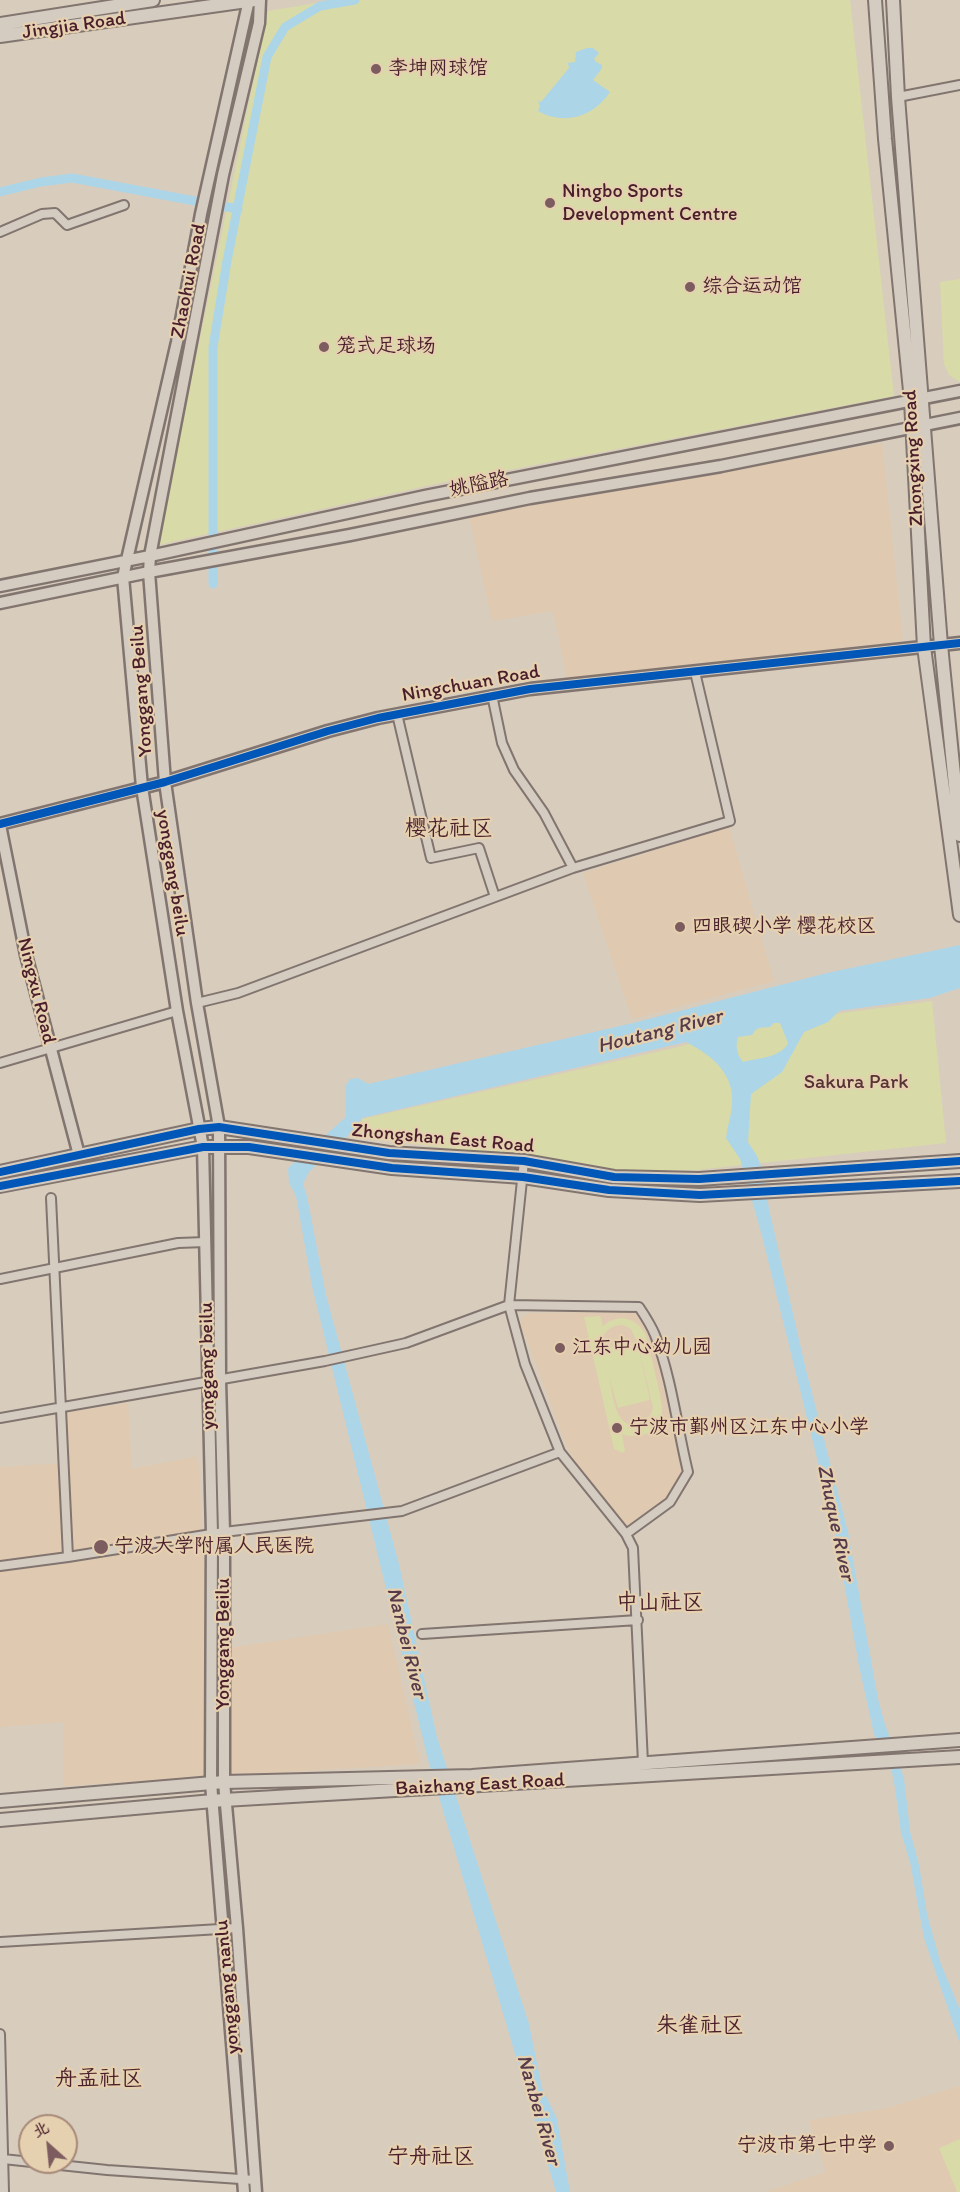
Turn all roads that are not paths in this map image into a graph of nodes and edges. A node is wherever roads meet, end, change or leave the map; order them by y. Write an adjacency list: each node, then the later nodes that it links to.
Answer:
1 (153, 0): 5 (main road, Jingjia Road)
2 (253, 0): 6 (main road, Jingjia Road); 15 (main road, Zhaohui Road); 16 (main road, Zhaohui Road)
3 (875, 0): 12 (main road, Zhongxing Road)
4 (893, 0): 8 (main road, Zhongxing Road)
5 (0, 24)
6 (0, 36)
7 (960, 85): 8 (street)
8 (898, 97): 12 (main road, Zhongxing Road)
9 (124, 205): 10 (street)
10 (0, 232)
11 (960, 391): 12 (main road, 姚隘路)
12 (917, 400): 14 (main road, Zhongxing Road); 15 (main road, 姚隘路)
13 (960, 418): 14 (main road, 姚隘路)
14 (918, 426): 17 (main road, 姚隘路); 22 (main road, Zhongxing Road); 23 (main road, Zhongxing Road)
15 (150, 556): 16 (main road, 姚隘路); 17 (main road, Yonggang Beilu)
16 (125, 560): 18 (main road, yonggang beilu); 19 (main road, 姚隘路)
17 (149, 572): 18 (main road, 姚隘路); 27 (main road, Yonggang Beilu)
18 (123, 577): 20 (main road, 姚隘路); 28 (main road, yonggang beilu)
19 (0, 586)
20 (0, 603)
21 (960, 643): 22 (main road, Ningchuan Road)
22 (941, 645): 23 (main road, Ningchuan Road); 30 (main road, Zhongxing Road)
23 (924, 647): 24 (main road, Ningchuan Road); 33 (main road, Zhongxing Road)
24 (695, 672): 25 (main road, Ningchuan Road); 31 (street)
25 (492, 695): 26 (main road, Ningchuan Road); 31 (street)
26 (397, 714): 27 (main road, Ningchuan Road); 32 (street)
27 (165, 782): 28 (main road, Ningchuan Road); 34 (main road, Yonggang Beilu)
28 (142, 787): 29 (main road, Ningchuan Road); 35 (main road, yonggang beilu)
29 (0, 824): 36 (main road, Ningxu Road)
30 (960, 835)
31 (573, 868): 32 (street)
32 (495, 897): 34 (street)
33 (960, 915)
34 (197, 1003): 38 (main road)
35 (177, 1011): 36 (street); 39 (main road, yonggang beilu)
36 (51, 1048): 37 (street); 42 (main road, Ningxu Road)
37 (0, 1063)
38 (219, 1127): 39 (main road, Zhongshan East Road); 40 (main road, Yonggang Beilu); 43 (main road, Zhongshan East Road)
39 (199, 1129): 41 (main road, yonggang beilu); 42 (main road, Zhongshan East Road)
40 (220, 1147): 41 (main road); 46 (main road); 54 (main road, Yonggang Beilu)
41 (203, 1148): 48 (main road); 50 (main road, yonggang beilu)
42 (79, 1155): 45 (main road, Zhongshan East Road)
43 (524, 1161): 44 (main road, Zhongshan East Road); 46 (street)
44 (960, 1161)
45 (0, 1172)
46 (524, 1177): 47 (main road); 53 (street)
47 (960, 1181)
48 (0, 1186)
49 (51, 1198): 51 (street)
50 (206, 1242): 51 (street); 54 (main road, yonggang beilu)
51 (54, 1268): 52 (street); 55 (street)
52 (0, 1279)
53 (509, 1305): 54 (street); 57 (street); 60 (street)
54 (214, 1382): 55 (street); 58 (main road, Yonggang Beilu); 59 (main road, yonggang beilu)
55 (61, 1407): 56 (street); 61 (street)
56 (0, 1418)
57 (560, 1452): 58 (street); 60 (street)
58 (224, 1532): 59 (street); 68 (main road, Yonggang Beilu)
59 (212, 1534): 61 (street); 69 (main road, yonggang beilu)
60 (626, 1534): 63 (street)
61 (68, 1557): 62 (street)
62 (0, 1566)
63 (638, 1620): 64 (street); 67 (street)
64 (422, 1634)
65 (960, 1740): 67 (main road, Baizhang East Road)
66 (960, 1757): 71 (main road, Baizhang East Road)
67 (643, 1763): 68 (main road, Baizhang East Road)
68 (224, 1782): 69 (main road, Baizhang East Road); 71 (main road, Yonggang Beilu)
69 (210, 1783): 70 (main road); 71 (main road, yonggang nanlu)
70 (0, 1801)
71 (218, 1801): 72 (main road, Baizhang East Road); 73 (main road, yonggang nanlu); 74 (main road, yonggang nanlu)
72 (0, 1820)
73 (237, 1928): 74 (street); 79 (main road, yonggang nanlu)
74 (224, 1929): 75 (street); 78 (main road, yonggang nanlu)
75 (0, 1942)
76 (0, 2034): 77 (street)
77 (3, 2159): 78 (street); 80 (street)
78 (243, 2180): 79 (street); 81 (main road, yonggang nanlu)
79 (255, 2180): 82 (main road, yonggang nanlu)
80 (4, 2192)
81 (244, 2192)
82 (256, 2192)

